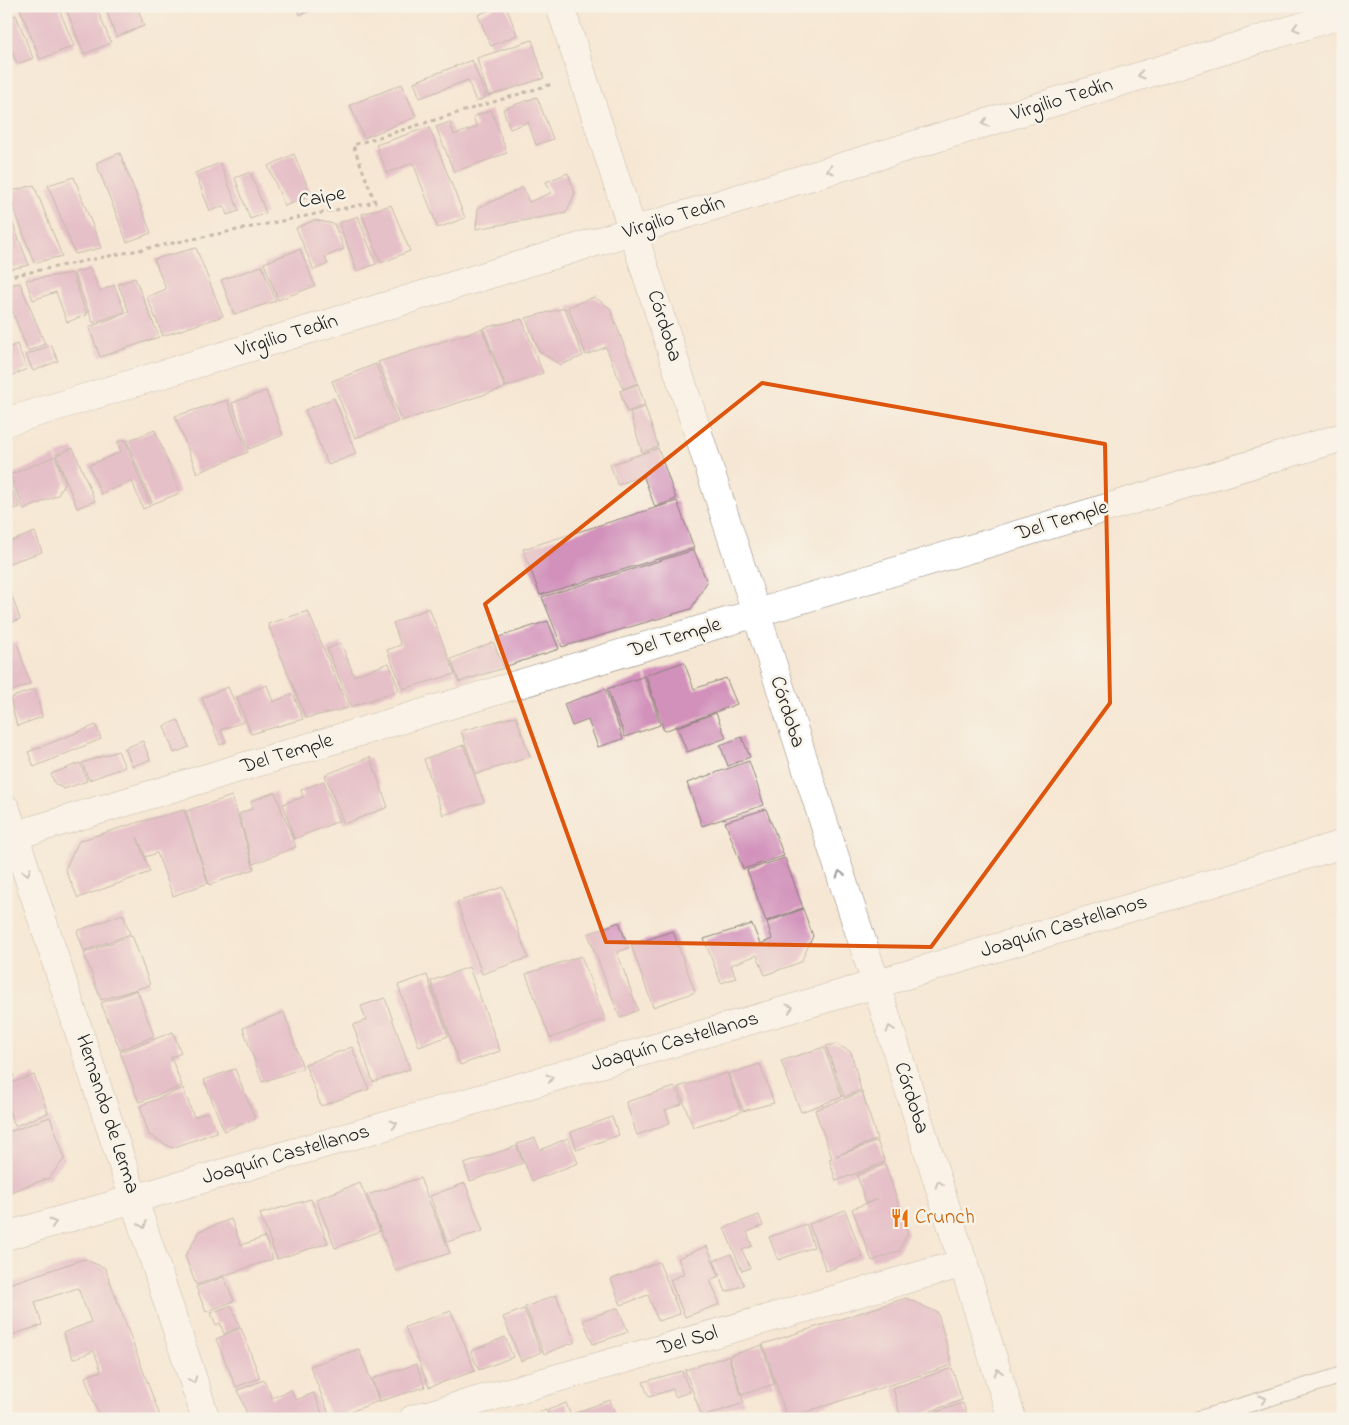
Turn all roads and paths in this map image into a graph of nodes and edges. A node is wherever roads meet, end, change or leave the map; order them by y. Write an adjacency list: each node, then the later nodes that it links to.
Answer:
1 (560, 6): 4 (street, Córdoba)
2 (1343, 14): 4 (street, Virgilio Tedín, one-way to 4)
3 (556, 83): 5 (path, Caipe)
4 (633, 230): 6 (street, Virgilio Tedín); 8 (street, Córdoba)
5 (6, 277)
6 (6, 422)
7 (1343, 437): 8 (street, Del Temple)
8 (755, 614): 10 (street, Del Temple); 12 (street, Córdoba, one-way to 8)
9 (6, 809): 10 (street, Hernando de Lerma)
10 (11, 837): 13 (street, Hernando de Lerma, one-way to 13)
11 (1343, 844): 12 (street, Joaquín Castellanos)
12 (876, 984): 13 (street, Joaquín Castellanos, one-way to 12); 15 (street, Córdoba, one-way to 12)
13 (135, 1199): 14 (street, Joaquín Castellanos, one-way to 13); 17 (street, Hernando de Lerma, one-way to 17)
14 (6, 1236)
15 (964, 1263): 18 (street, Del Sol); 19 (street, Córdoba, one-way to 15)
16 (1343, 1375): 20 (lane, one-way to 16)
17 (206, 1419)
18 (413, 1419)
19 (1012, 1419)
20 (1200, 1419)

